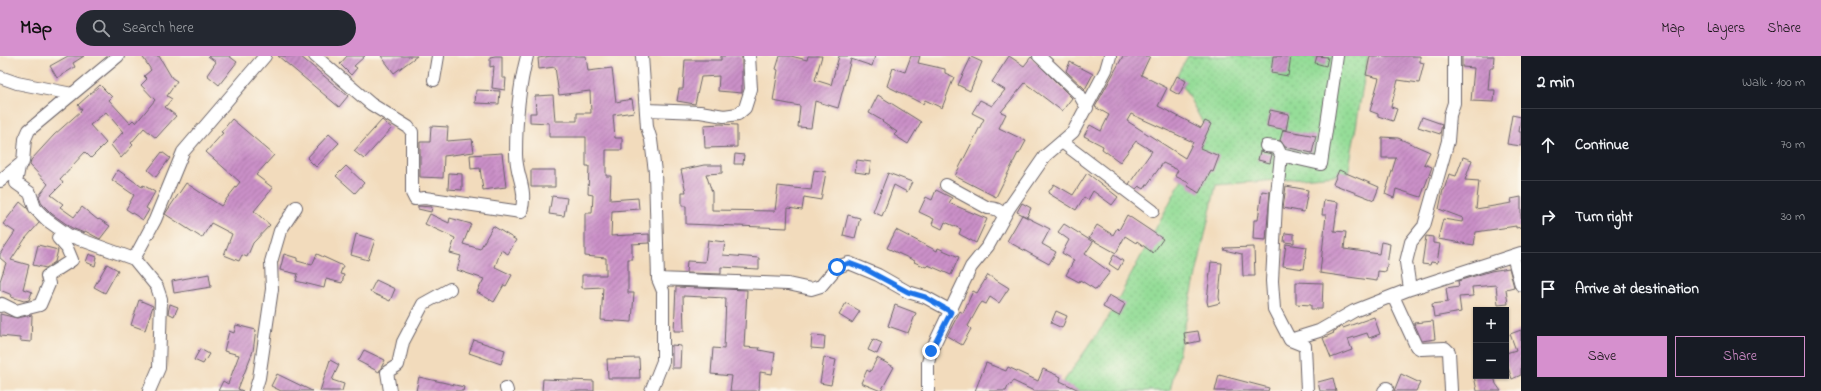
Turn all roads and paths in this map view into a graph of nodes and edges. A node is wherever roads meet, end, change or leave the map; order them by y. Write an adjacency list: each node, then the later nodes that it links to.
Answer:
1 (118, 56): 14 (street)
2 (265, 56): 28 (street)
3 (315, 56): 5 (street)
4 (438, 56): 13 (street)
5 (527, 56)
6 (642, 56): 16 (street)
7 (749, 56): 16 (street)
8 (1039, 56): 15 (street)
9 (1110, 56): 15 (street)
10 (1337, 56): 19 (street)
11 (1454, 56): 32 (street)
12 (0, 77): 14 (street)
13 (434, 80)
14 (72, 94): 20 (street)
15 (1087, 108): 17 (street)
16 (647, 110): 29 (street)
17 (1062, 142): 24 (street); 25 (street)
18 (1266, 146): 19 (street)
19 (1281, 155): 36 (street)
20 (19, 167): 21 (street); 26 (street)
21 (0, 181)
22 (946, 185): 25 (street)
23 (296, 207): 39 (street)
24 (1153, 211)
25 (1004, 217): 35 (street)
26 (68, 235): 28 (street); 34 (street)
27 (1517, 254): 30 (street); 32 (street)
28 (134, 259): 38 (street)
29 (658, 279): 35 (street); 41 (street)
30 (1521, 285)
31 (450, 289): 40 (street)
32 (1410, 289): 33 (street)
33 (1393, 296): 36 (street); 37 (street)
34 (0, 306)
35 (951, 312): 42 (street)
36 (1290, 340): 43 (street)
37 (1451, 390)
38 (149, 391)
39 (255, 391)
40 (390, 391)
41 (651, 391)
42 (928, 391)
43 (1308, 391)

